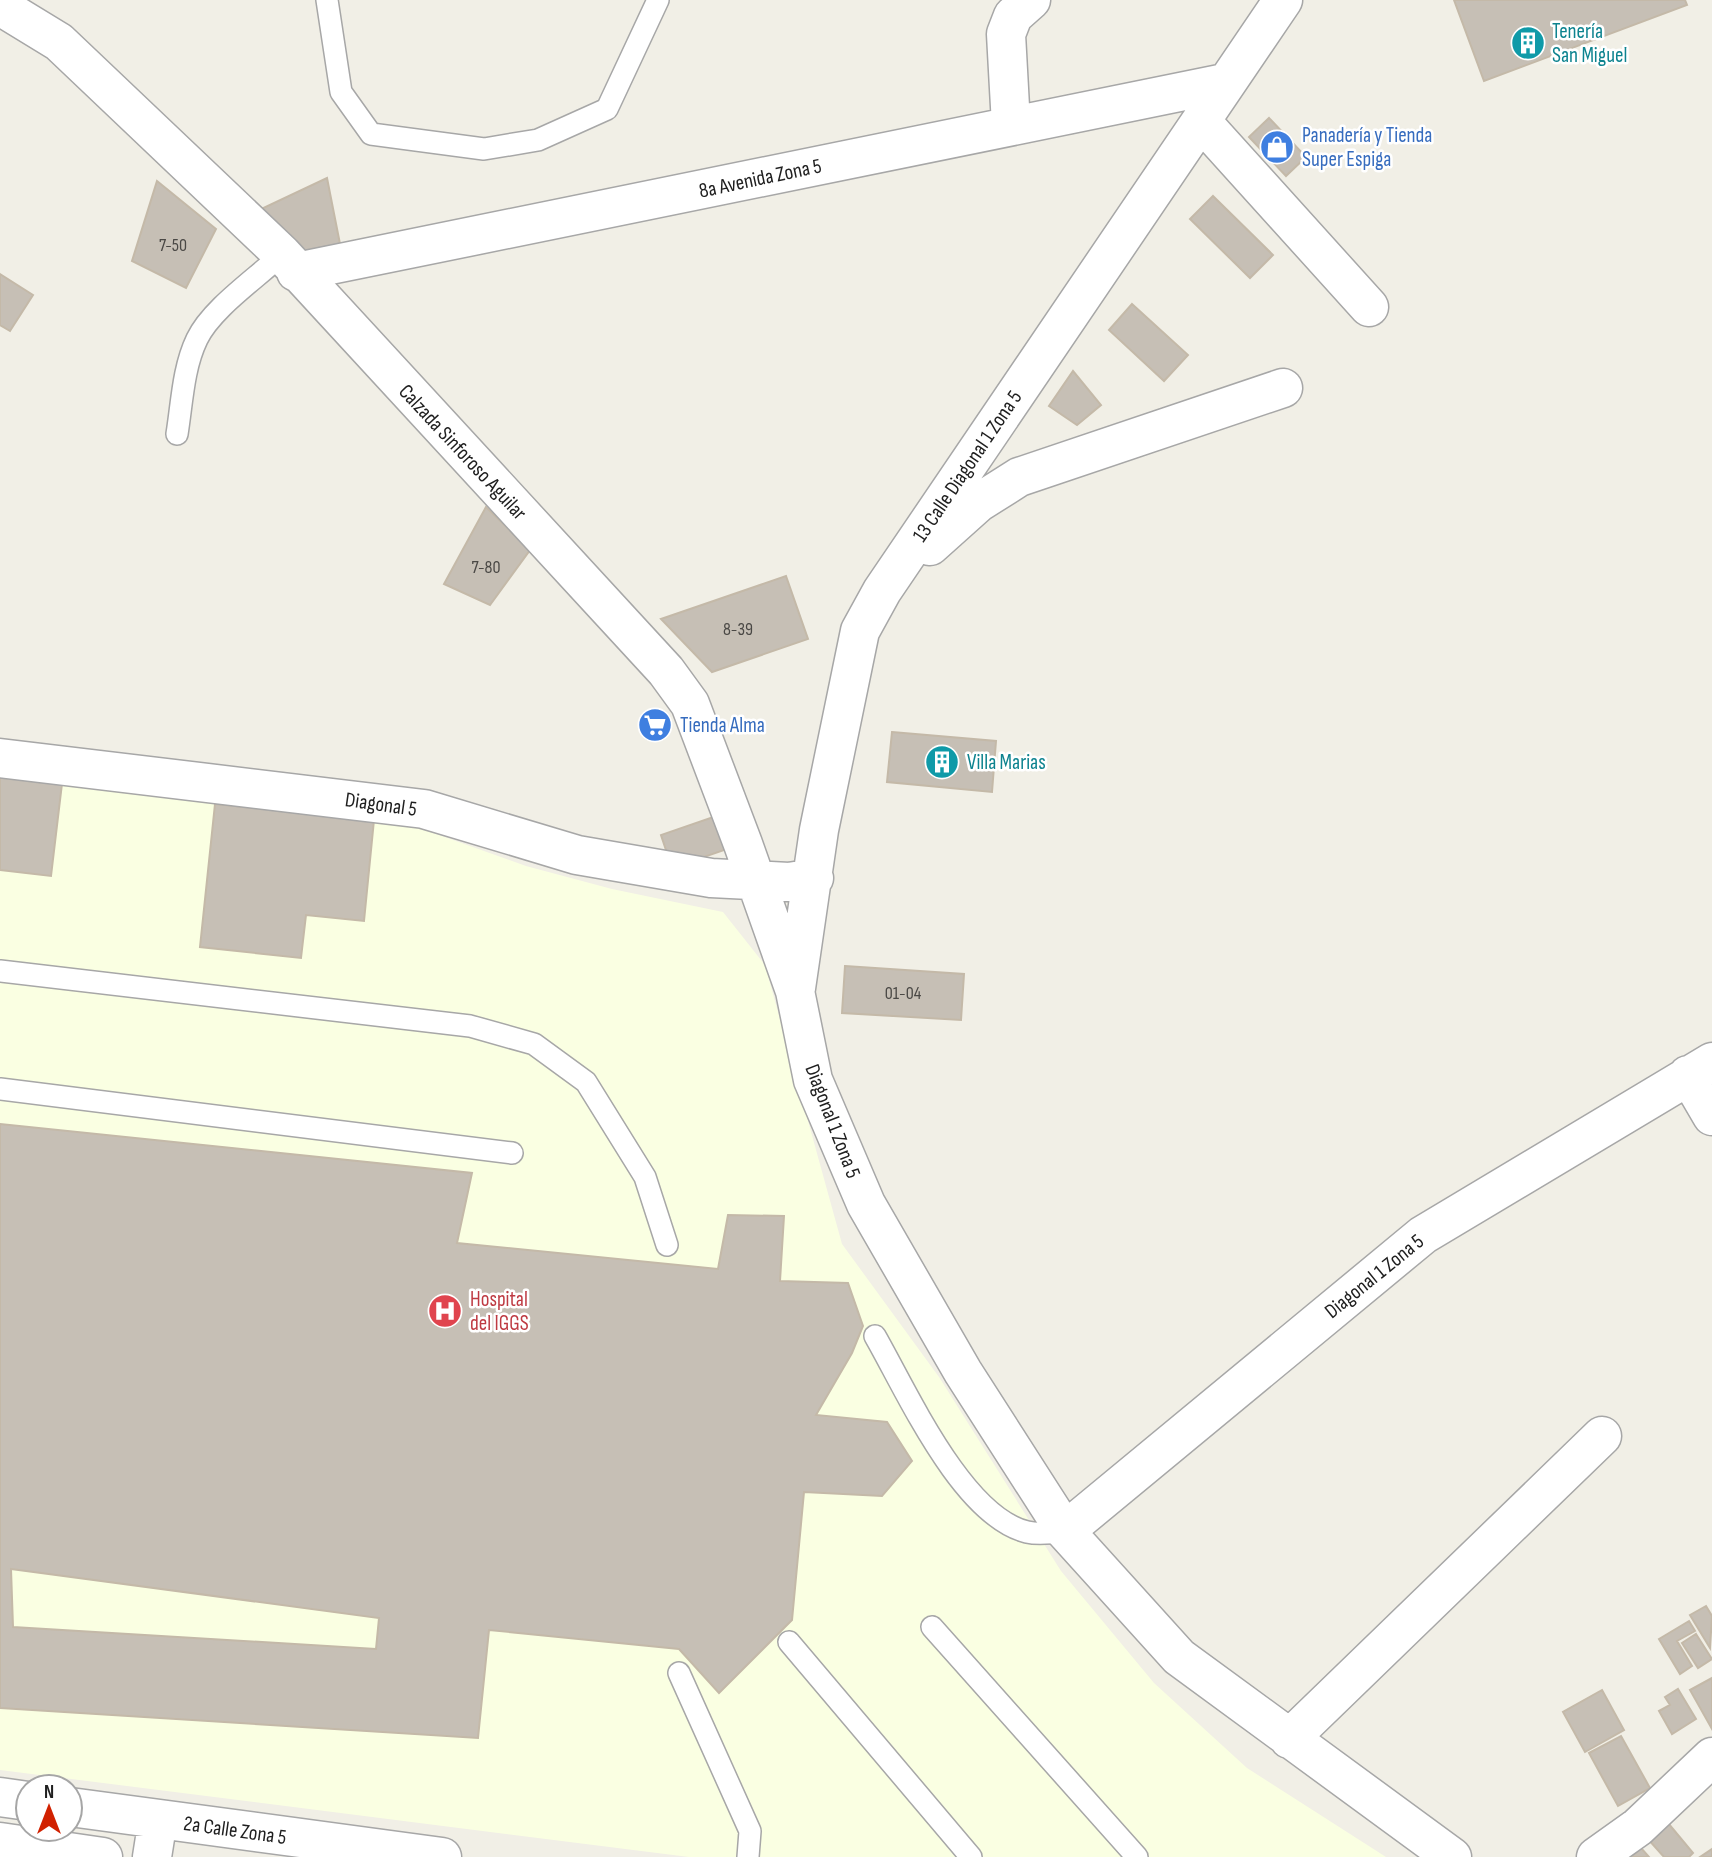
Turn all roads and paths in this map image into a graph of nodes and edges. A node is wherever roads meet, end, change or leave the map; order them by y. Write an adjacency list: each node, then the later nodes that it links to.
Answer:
1 (327, 0): 2 (lane)
2 (658, 0)
3 (1031, 0): 8 (street)
4 (1283, 0): 6 (street, 13 Calle Diagonal 1 Zona 5)
5 (0, 6): 9 (street, Calzada Sinforoso Aguilar)
6 (1224, 83): 7 (street, 13 Calle Diagonal 1 Zona 5); 8 (street, 8a Avenida Zona 5)
7 (1201, 121): 10 (street); 13 (street, 13 Calle Diagonal 1 Zona 5)
8 (1011, 125): 9 (street, 8a Avenida Zona 5)
9 (289, 263): 12 (lane); 16 (street, Calzada Sinforoso Aguilar)
10 (1369, 307)
11 (1283, 388): 13 (street)
12 (177, 434)
13 (882, 591): 15 (street, 13 Calle Diagonal 1 Zona 5)
14 (0, 758): 16 (street, Diagonal 5)
15 (814, 878): 16 (street, Diagonal 5); 18 (street, 13 Calle Diagonal 1 Zona 5)
16 (755, 880): 18 (street, Calzada Sinforoso Aguilar)
17 (0, 971): 23 (lane)
18 (795, 990): 26 (street, Diagonal 1 Zona 5)
19 (1700, 1068): 21 (street); 26 (street, Diagonal 1 Zona 5)
20 (0, 1089): 22 (lane)
21 (1712, 1116)
22 (512, 1153)
23 (667, 1245)
24 (875, 1336): 26 (lane)
25 (1602, 1436): 30 (street)
26 (1065, 1531): 30 (street, Diagonal 1 Zona 5)
27 (932, 1627): 40 (lane)
28 (789, 1642): 39 (lane)
29 (679, 1673): 38 (lane)
30 (1289, 1739): 41 (street, Diagonal 1 Zona 5)
31 (1712, 1757): 42 (street)
32 (84, 1809): 33 (street, 2a Calle Zona 5)
33 (158, 1819): 36 (street); 37 (street, 2a Calle Zona 5)
34 (0, 1842): 35 (street)
35 (103, 1857)
36 (152, 1857)
37 (442, 1857)
38 (748, 1857)
39 (971, 1857)
40 (1137, 1857)
41 (1452, 1857)
42 (1596, 1857)

